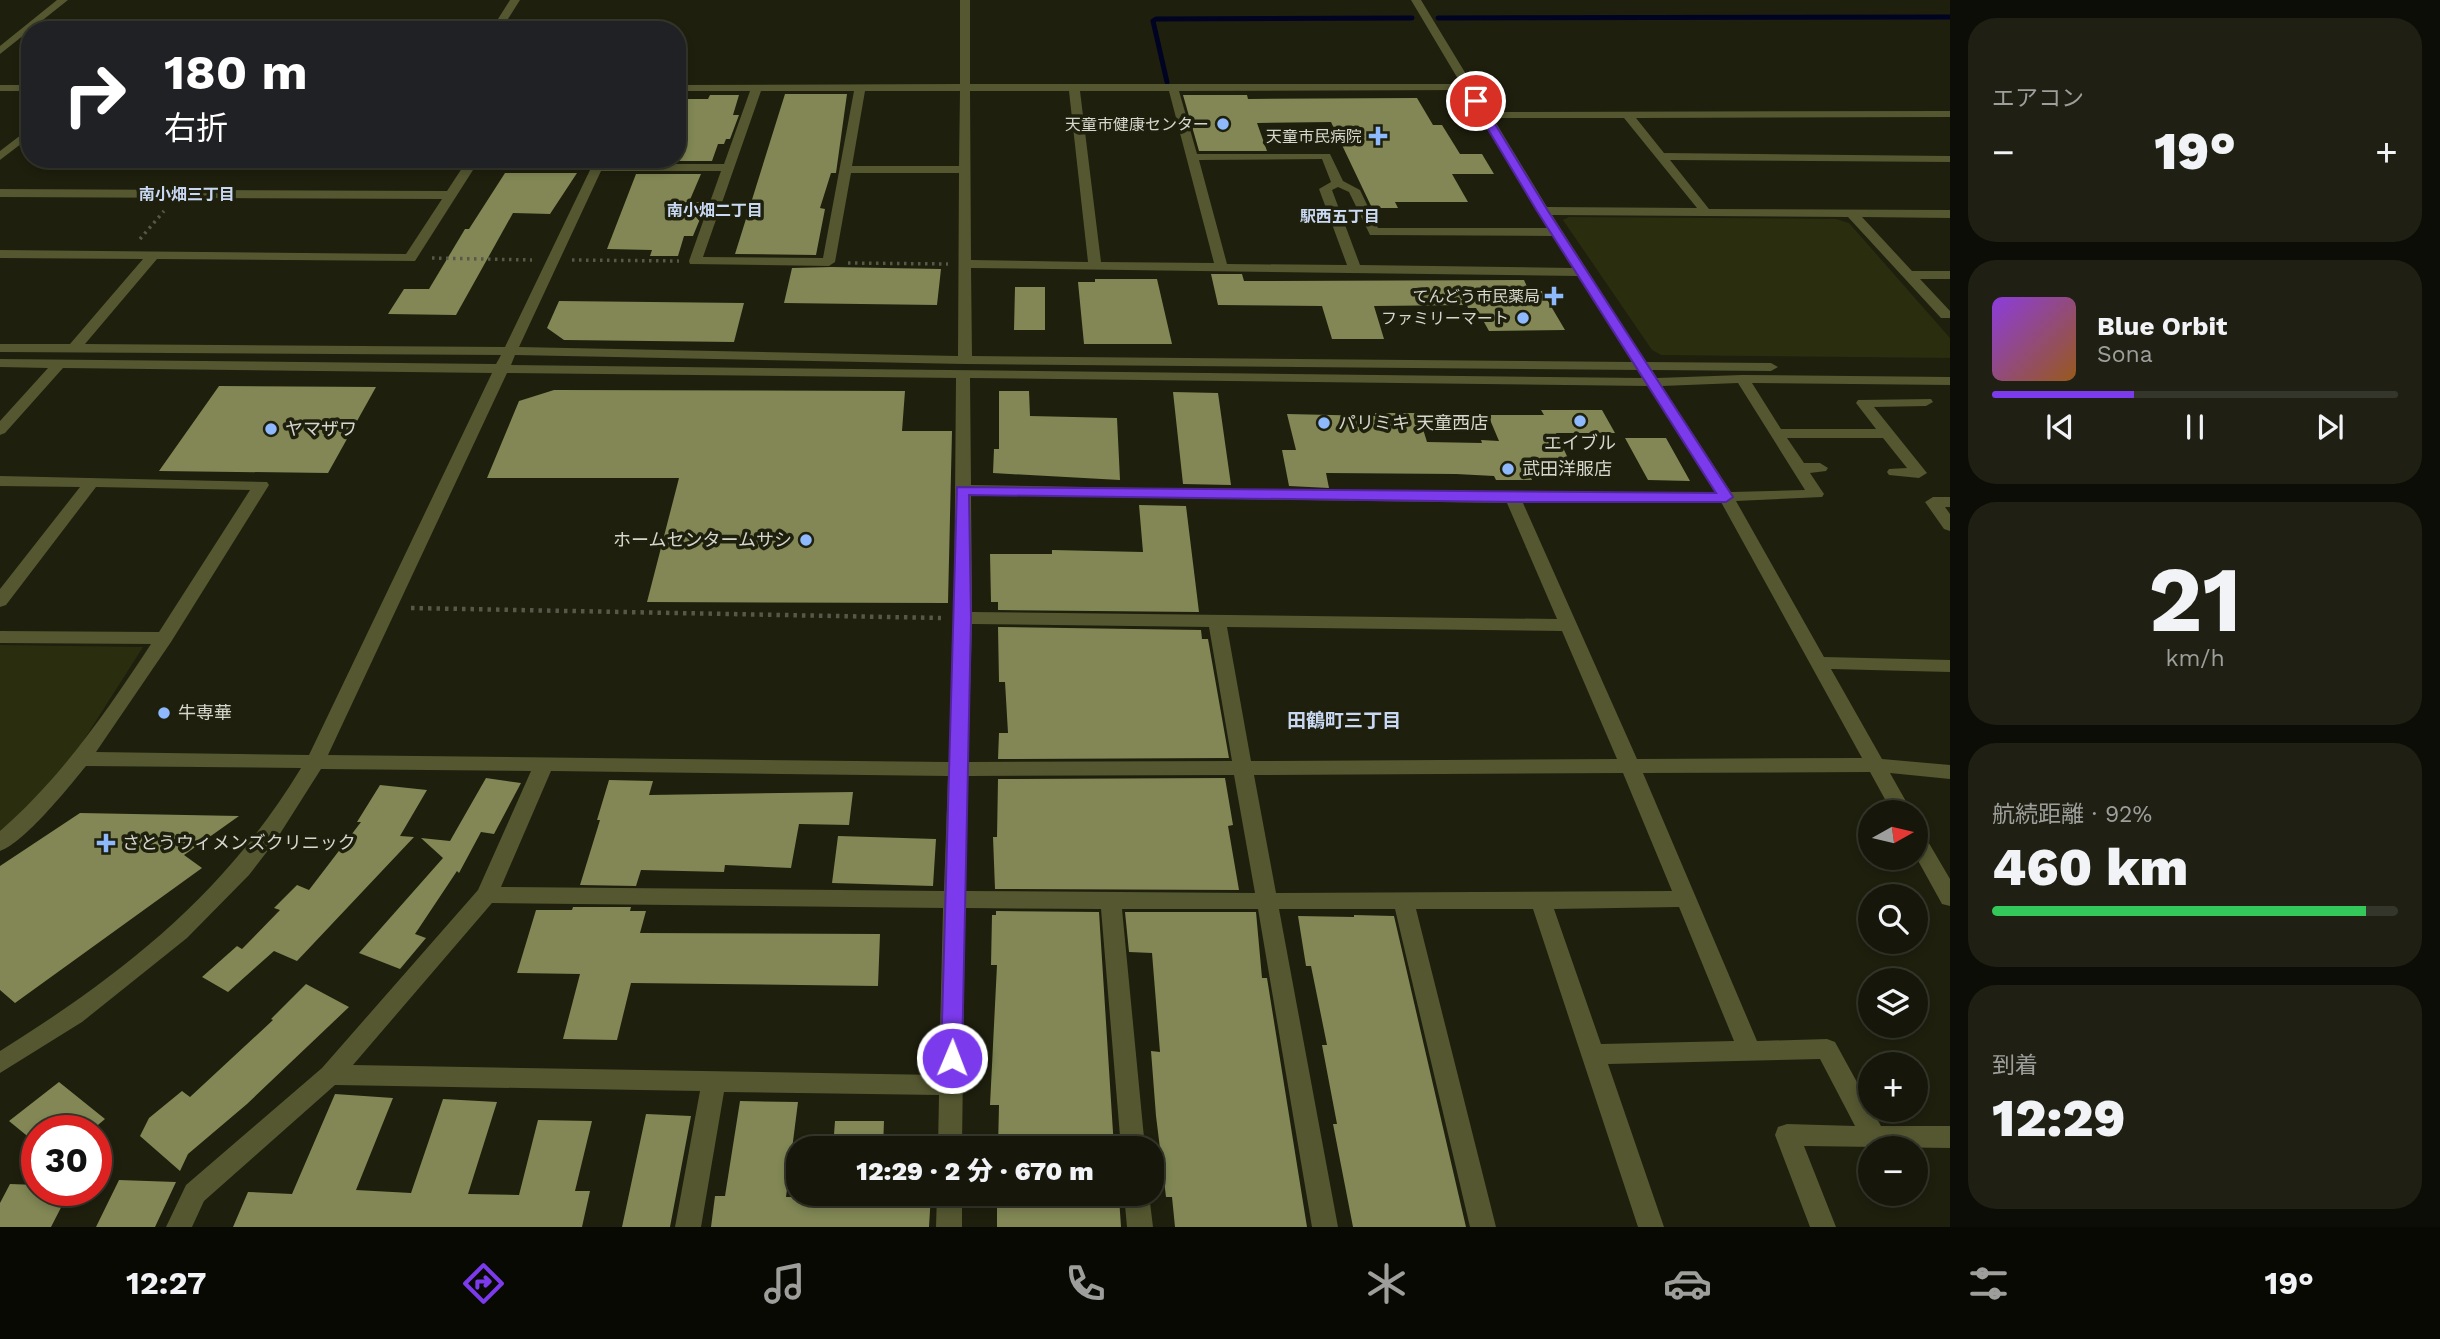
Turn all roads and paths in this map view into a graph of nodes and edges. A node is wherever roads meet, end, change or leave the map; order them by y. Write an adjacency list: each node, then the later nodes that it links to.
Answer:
1 (63, 0): 5 (street)
2 (514, 0): 6 (street)
3 (965, 0): 11 (street)
4 (1416, 0): 13 (street)
5 (37, 21)
6 (501, 21)
7 (21, 34): 8 (street)
8 (0, 51)
9 (757, 87): 10 (street); 16 (street); 29 (street)
10 (860, 87): 11 (street); 31 (street)
11 (966, 87): 17 (street); 30 (street)
12 (1173, 87): 13 (street); 17 (street); 24 (street)
13 (1468, 87): 20 (street)
14 (0, 88): 15 (street)
15 (21, 88)
16 (686, 88)
17 (1074, 88): 49 (street)
18 (1627, 114): 19 (street); 20 (street); 22 (street)
19 (1950, 114)
20 (1484, 115): 36 (street)
21 (21, 140): 23 (street)
22 (1661, 156): 25 (street); 37 (street)
23 (0, 157)
24 (1193, 157): 32 (street); 50 (street)
25 (1950, 159)
26 (686, 166): 29 (street)
27 (469, 168): 35 (street)
28 (597, 168): 45 (street)
29 (727, 168): 46 (street)
30 (967, 169): 31 (street); 48 (street)
31 (847, 170): 47 (street)
32 (1338, 183): 40 (street); 51 (street)
33 (0, 192): 34 (street)
34 (181, 192): 35 (street); 42 (path)
35 (451, 195): 44 (street)
36 (1543, 211): 37 (street); 40 (street)
37 (1705, 211): 38 (street)
38 (1852, 214): 39 (street); 53 (street)
39 (1950, 214)
40 (1556, 232): 52 (street)
41 (0, 254): 42 (street)
42 (126, 256): 43 (street)
43 (153, 256): 44 (street); 57 (street)
44 (410, 258): 45 (path)
45 (553, 260): 46 (path); 58 (street)
46 (695, 261): 47 (street)
47 (829, 262): 48 (path)
48 (966, 264): 49 (street); 62 (street)
49 (1095, 266): 50 (street)
50 (1222, 268): 51 (street)
51 (1356, 271): 52 (street)
52 (1582, 272): 61 (street)
53 (1908, 275): 54 (street); 55 (street)
54 (1950, 275)
55 (1946, 316)
56 (0, 348): 57 (street)
57 (73, 349): 58 (street)
58 (507, 359): 60 (street); 62 (street); 83 (street)
59 (0, 363): 60 (street)
60 (60, 363): 68 (street)
61 (1642, 365): 62 (street); 63 (street); 66 (street)
62 (964, 367): 66 (street); 76 (street)
63 (1950, 370)
64 (1742, 379): 65 (street); 66 (street); 69 (street)
65 (1950, 381)
66 (1653, 382): 77 (street)
67 (1926, 402): 70 (street)
68 (0, 430)
69 (1776, 433): 70 (street); 71 (street)
70 (1889, 434): 73 (street)
71 (1799, 468): 72 (street); 77 (street)
72 (1820, 468)
73 (1895, 472)
74 (0, 481): 75 (street)
75 (91, 484): 81 (street); 88 (street)
76 (962, 490): 78 (street); 84 (street)
77 (1726, 497): 78 (street); 89 (street)
78 (1513, 498): 86 (street)
79 (1950, 502): 80 (street)
80 (1950, 526)
81 (7, 582): 82 (street)
82 (0, 601)
83 (389, 608): 84 (path); 92 (street)
84 (963, 618): 85 (street); 96 (street)
85 (1217, 623): 86 (street); 97 (street)
86 (1567, 625): 94 (street)
87 (0, 637): 88 (street)
88 (165, 638): 91 (street)
89 (1820, 663): 90 (street); 95 (street)
90 (1950, 666)
91 (83, 759): 92 (street); 100 (street)
92 (315, 762): 93 (street); 112 (street)
93 (544, 764): 96 (street); 102 (street)
94 (1630, 765): 95 (street); 97 (street); 105 (street)
95 (1876, 765): 98 (street); 99 (street)
96 (960, 769): 97 (street); 103 (street)
97 (1243, 769): 107 (street)
98 (1950, 772)
99 (1895, 800)
100 (0, 843)
101 (1928, 859): 104 (street)
102 (487, 895): 103 (street); 113 (street)
103 (954, 898): 106 (street); 115 (street)
104 (1950, 898)
105 (1686, 899): 109 (street); 110 (street)
106 (1111, 901): 107 (street); 117 (street)
107 (1268, 901): 108 (street); 128 (street)
108 (1403, 901): 109 (street); 129 (street)
109 (1541, 901): 111 (street)
110 (1749, 1051): 111 (street); 118 (street)
111 (1594, 1054): 130 (street)
112 (0, 1063)
113 (330, 1075): 114 (street); 124 (street)
114 (714, 1082): 115 (street); 125 (street)
115 (951, 1085): 116 (street)
116 (950, 1136)
117 (1132, 1136)
118 (1873, 1136)
119 (1858, 1137): 131 (street)
120 (1928, 1137): 121 (street)
121 (1950, 1137)
122 (950, 1206): 126 (street)
123 (1138, 1206): 127 (street)
124 (179, 1227)
125 (688, 1227)
126 (949, 1227)
127 (1140, 1227)
128 (1325, 1227)
129 (1483, 1227)
130 (1651, 1227)
131 (1823, 1227)

